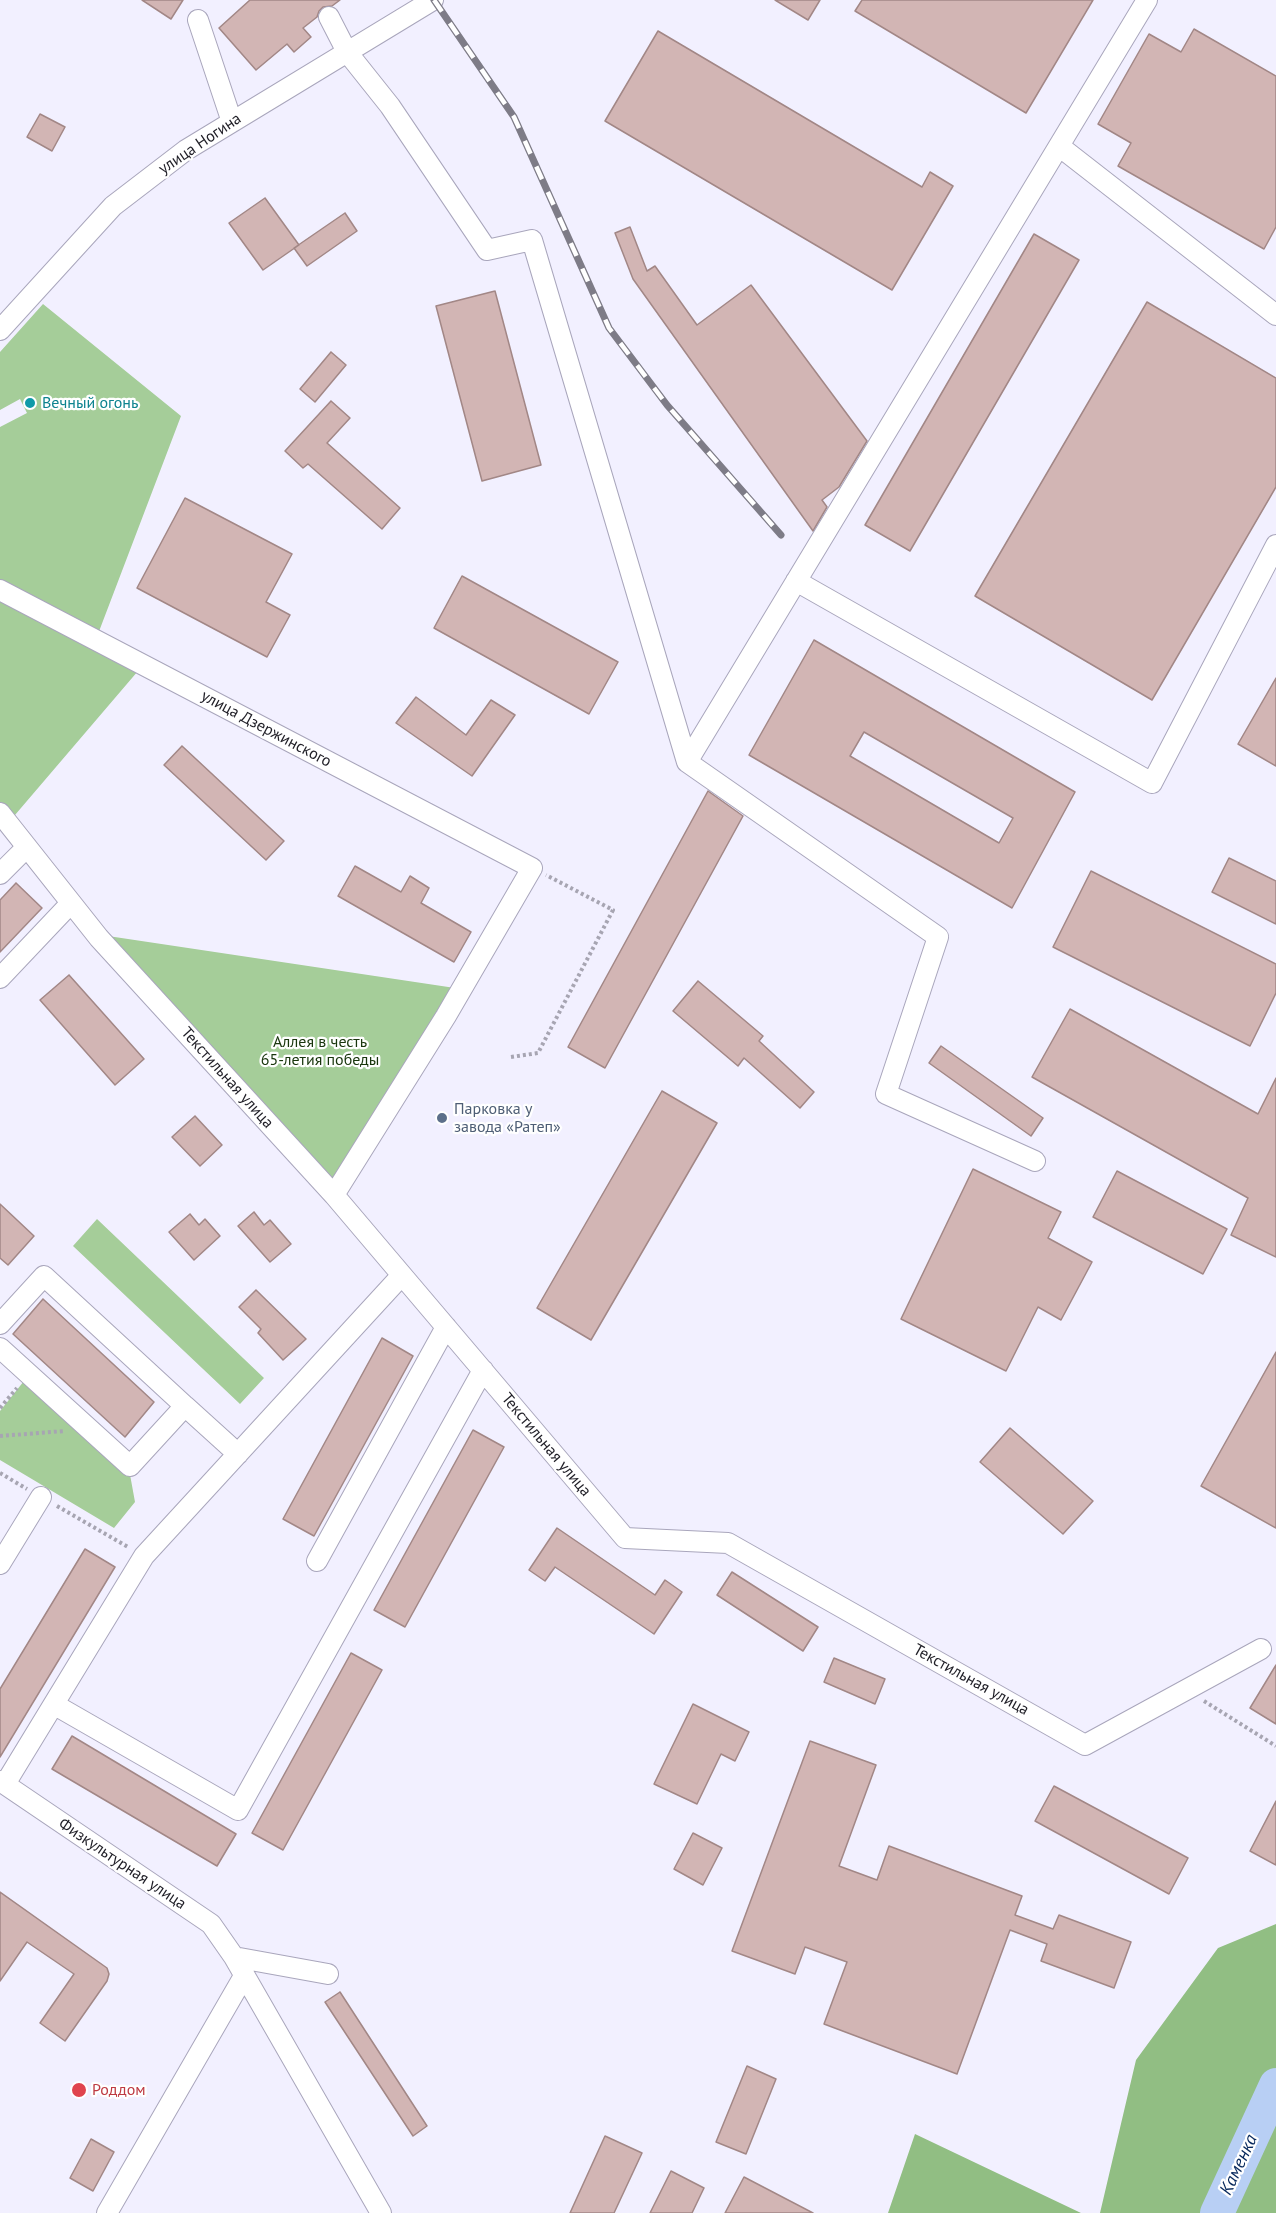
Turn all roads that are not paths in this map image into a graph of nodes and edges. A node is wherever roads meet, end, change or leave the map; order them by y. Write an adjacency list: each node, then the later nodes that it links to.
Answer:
1 (433, 0): 5 (street, улица Ногина)
2 (1147, 0): 7 (street)
3 (329, 17): 5 (street)
4 (198, 20): 6 (street)
5 (347, 52): 6 (street, улица Ногина); 13 (street)
6 (232, 122): 9 (street, улица Ногина)
7 (1059, 146): 8 (street); 11 (street)
8 (1276, 315)
9 (0, 330)
10 (1276, 544): 11 (street)
11 (796, 581): 13 (street)
12 (0, 590): 20 (street, улица Дзержинского)
13 (687, 762): 19 (street)
14 (0, 813): 15 (street, Текстильная улица)
15 (27, 847): 16 (street); 17 (street, Текстильная улица)
16 (0, 873)
17 (71, 903): 18 (street); 20 (street, Текстильная улица)
18 (0, 978)
19 (1035, 1161)
20 (334, 1195): 21 (street, Текстильная улица)
21 (402, 1275): 23 (street, Текстильная улица); 27 (street)
22 (0, 1324): 26 (street)
23 (446, 1328): 25 (street, Текстильная улица); 29 (street)
24 (0, 1348): 26 (street)
25 (483, 1370): 31 (street, Текстильная улица); 32 (street)
26 (185, 1406): 27 (street)
27 (238, 1454): 32 (street)
28 (41, 1497): 30 (street)
29 (317, 1561)
30 (0, 1564)
31 (1260, 1649)
32 (56, 1705): 33 (street)
33 (3, 1783): 34 (street, Физкультурная улица)
34 (234, 1957): 35 (street); 36 (street, Физкультурная улица)
35 (328, 1974)
36 (244, 1976): 37 (street); 38 (street, Физкультурная улица)
37 (107, 2213)
38 (381, 2213)

